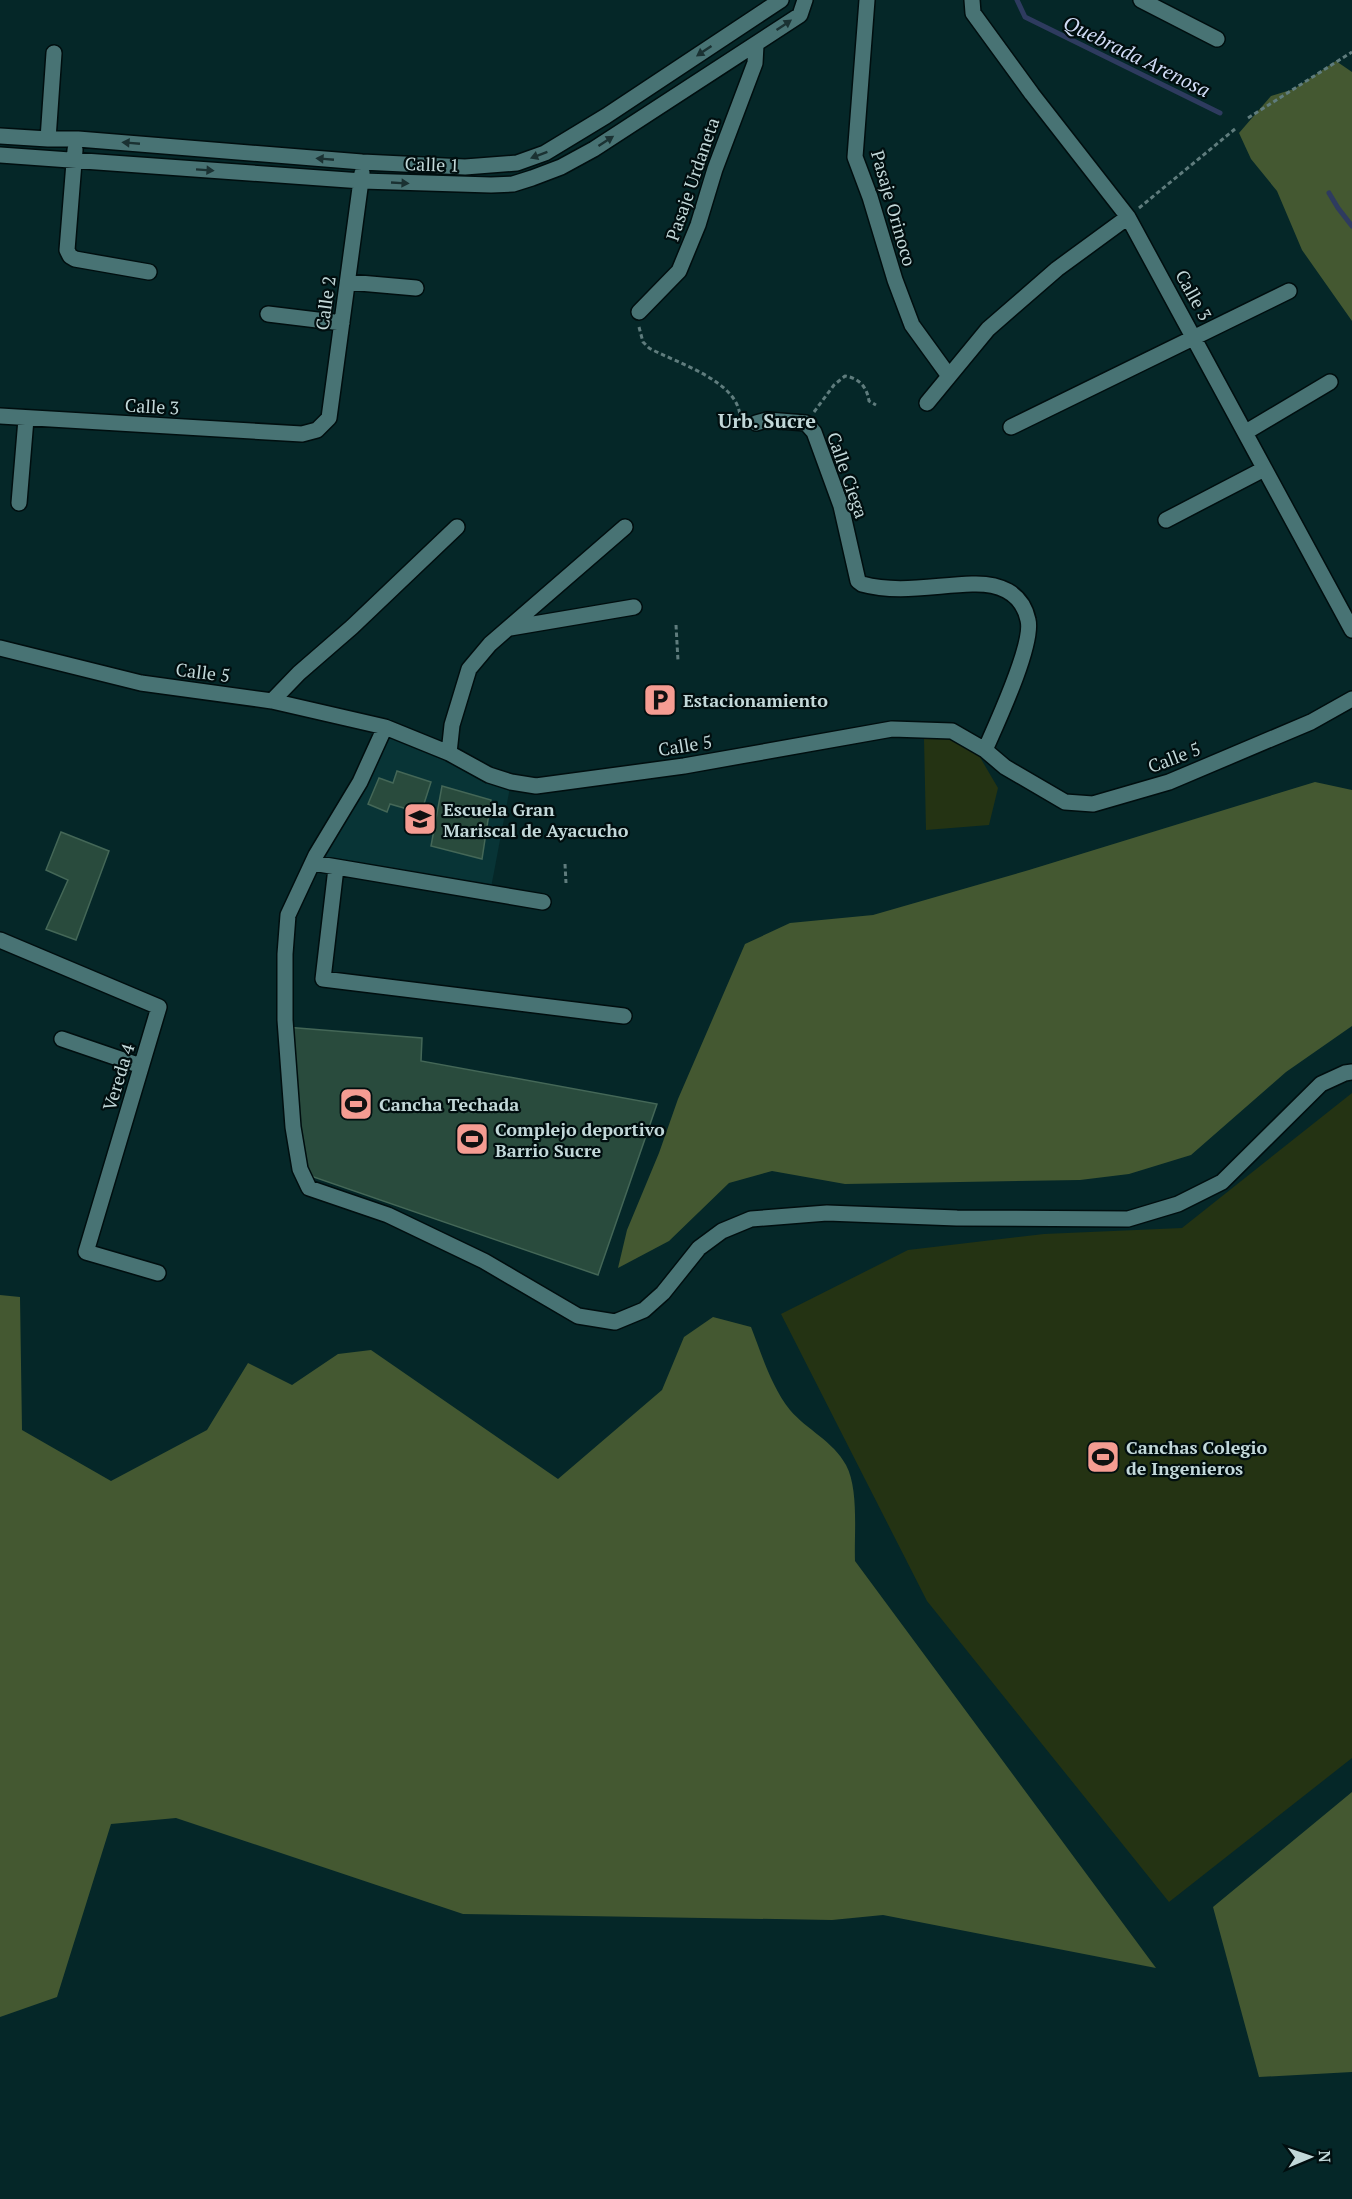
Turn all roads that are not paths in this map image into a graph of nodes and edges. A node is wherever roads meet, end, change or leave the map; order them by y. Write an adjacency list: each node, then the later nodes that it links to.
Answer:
1 (781, 0): 14 (street, Calle 1, one-way to 14)
2 (805, 0): 7 (street, Calle 1, one-way to 2)
3 (867, 0): 25 (street, Pasaje Orinoco)
4 (972, 0): 16 (street, Calle 3)
5 (1141, 0): 6 (street)
6 (1217, 39)
7 (756, 45): 15 (street, Calle 1, one-way to 7); 21 (street, Pasaje Urdaneta)
8 (54, 53): 10 (street)
9 (0, 136): 10 (street, Calle 1)
10 (48, 139): 11 (street, Calle 1)
11 (78, 139): 13 (street); 14 (street, Calle 1, one-way to 11)
12 (0, 155): 13 (street, Calle 1)
13 (73, 161): 15 (street, Calle 1, one-way to 15); 17 (street)
14 (362, 162): 15 (street, Calle 2)
15 (362, 181): 18 (street, Calle 2)
16 (1128, 217): 24 (street, Calle 3); 25 (street)
17 (149, 272)
18 (348, 282): 19 (street); 23 (street, Calle 2)
19 (416, 288)
20 (1289, 291): 24 (street)
21 (639, 312)
22 (268, 314): 23 (street)
23 (342, 323): 33 (street, Calle 2)
24 (1194, 335): 31 (street); 32 (street, Calle 3)
25 (950, 376): 27 (street)
26 (1330, 382): 32 (street)
27 (927, 403)
28 (0, 416): 29 (street, Calle 3)
29 (26, 419): 33 (street, Calle 3); 35 (street)
30 (756, 423): 46 (street, Calle Ciega)
31 (1011, 427)
32 (1246, 432): 34 (street, Calle 3)
33 (302, 434)
34 (1264, 469): 36 (street); 41 (street, Calle 3)
35 (19, 503)
36 (1166, 520)
37 (457, 527): 44 (street)
38 (624, 527): 40 (street)
39 (634, 607): 40 (street)
40 (510, 628): 47 (street)
41 (1351, 628)
42 (0, 648): 44 (street, Calle 5)
43 (1352, 699): 46 (street, Calle 5)
44 (272, 700): 45 (street, Calle 5)
45 (386, 727): 47 (street, Calle 5); 48 (street)
46 (985, 750): 47 (street, Calle 5)
47 (449, 753)
48 (313, 863): 49 (street); 55 (street)
49 (336, 867): 50 (street); 52 (street)
50 (543, 902)
51 (0, 940): 54 (street, Vereda 4)
52 (624, 1016)
53 (62, 1039): 54 (street)
54 (141, 1066): 56 (street, Vereda 4)
55 (1352, 1072)
56 (158, 1273)

